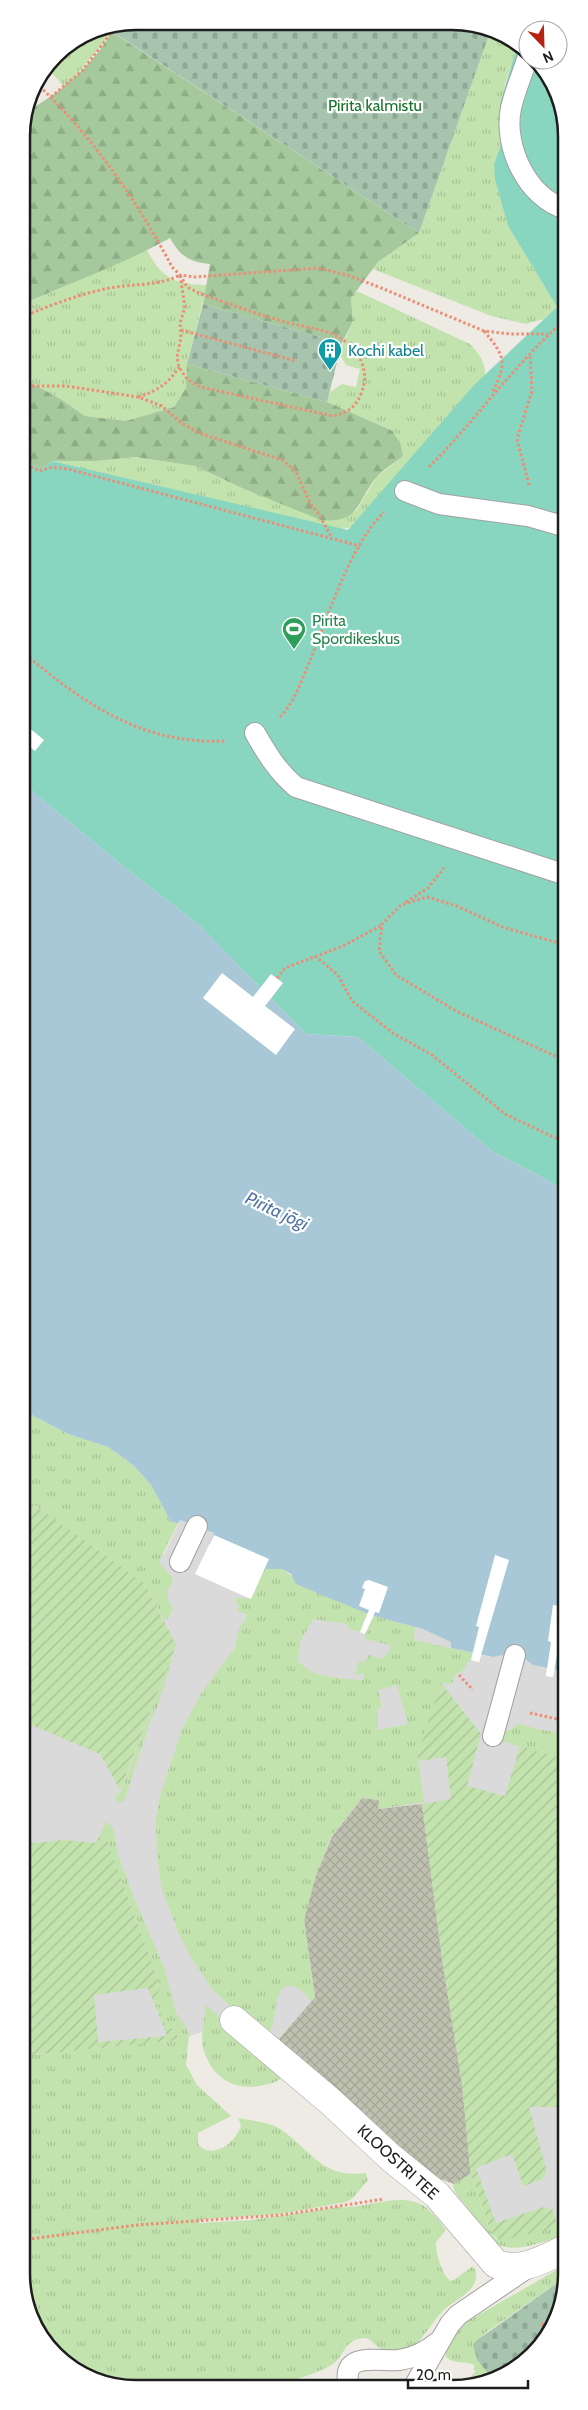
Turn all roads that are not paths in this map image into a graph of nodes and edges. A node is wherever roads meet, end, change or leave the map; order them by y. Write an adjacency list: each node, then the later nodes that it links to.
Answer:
1 (523, 70): 2 (lane)
2 (558, 206)
3 (405, 491): 4 (lane)
4 (558, 525)
5 (255, 733): 6 (lane)
6 (558, 872)
7 (197, 1526): 8 (lane)
8 (180, 1562)
9 (515, 1655): 10 (lane)
10 (493, 1736)
11 (234, 2020): 13 (street, KLOOSTRI TEE)
12 (558, 2252): 13 (street, KLOOSTRI TEE)
13 (534, 2263): 14 (lane)
14 (441, 2339): 15 (lane); 16 (lane)
15 (347, 2380)
16 (418, 2380)

